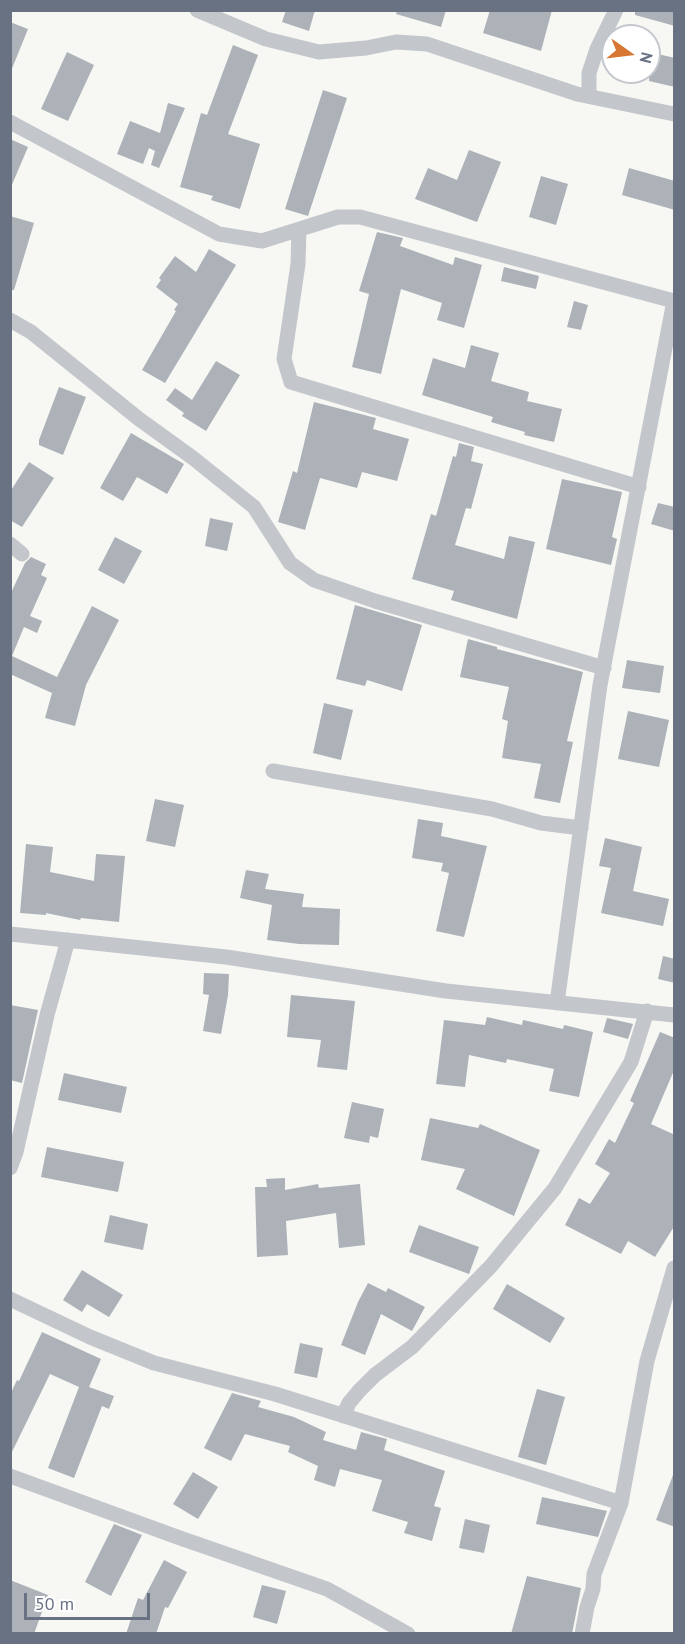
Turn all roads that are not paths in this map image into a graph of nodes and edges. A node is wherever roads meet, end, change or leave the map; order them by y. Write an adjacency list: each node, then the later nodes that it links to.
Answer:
1 (197, 10): 3 (street)
2 (616, 10): 3 (street)
3 (589, 96): 4 (street)
4 (675, 114)
5 (10, 122): 6 (street)
6 (299, 230): 7 (street); 9 (street)
7 (674, 301): 9 (street)
8 (10, 320): 10 (street)
9 (639, 487): 10 (street)
10 (604, 668): 12 (street)
11 (273, 771): 12 (street)
12 (581, 828): 15 (street)
13 (10, 934): 14 (street)
14 (69, 940): 15 (street); 18 (street)
15 (557, 1003): 16 (street)
16 (647, 1011): 17 (street); 21 (street)
17 (675, 1015)
18 (10, 1168)
19 (675, 1268): 23 (street)
20 (10, 1299): 21 (street)
21 (342, 1416): 23 (street)
22 (10, 1476): 24 (street)
23 (621, 1503): 25 (street)
24 (408, 1634)
25 (582, 1634)

